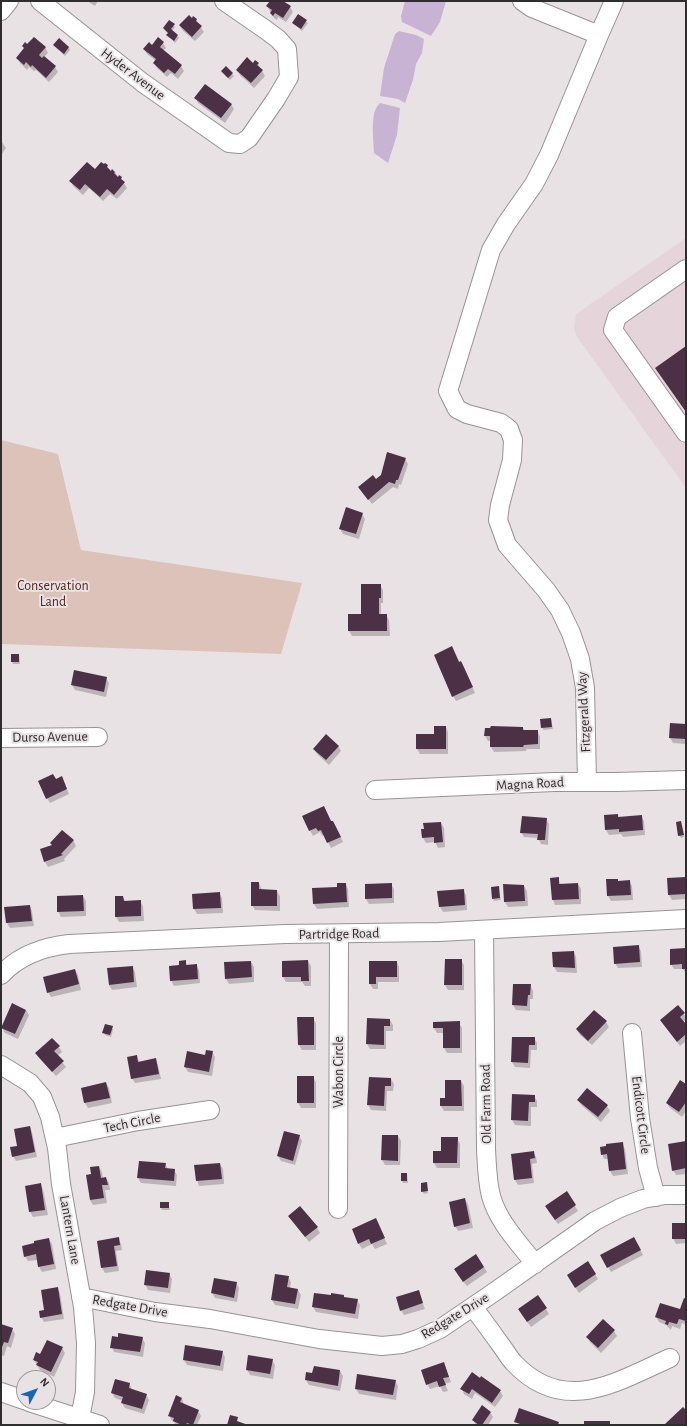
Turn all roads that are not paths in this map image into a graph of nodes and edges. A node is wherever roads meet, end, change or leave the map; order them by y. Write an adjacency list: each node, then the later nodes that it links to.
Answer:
1 (9, 1): 6 (street)
2 (40, 1): 3 (street, Hyder Avenue)
3 (224, 1)
4 (522, 1): 7 (street)
5 (614, 1): 7 (street)
6 (1, 11)
7 (599, 36): 13 (street, Fitzgerald Way)
8 (686, 269): 9 (street)
9 (686, 433)
10 (98, 737): 11 (street, Durso Avenue)
11 (1, 738)
12 (686, 780): 13 (street, Magna Road)
13 (587, 782): 14 (street, Magna Road)
14 (375, 790)
15 (686, 920): 16 (street, Partridge Road)
16 (484, 930): 17 (street, Partridge Road); 26 (street, Old Farm Road)
17 (339, 934): 18 (street, Partridge Road); 25 (street, Wabon Circle)
18 (1, 975)
19 (632, 1033): 24 (street, Endicott Circle)
20 (1, 1065): 22 (street, Lantern Lane)
21 (210, 1110): 22 (street, Tech Circle)
22 (55, 1138): 27 (street, Lantern Lane)
23 (686, 1195): 24 (street, Redgate Drive)
24 (656, 1197): 26 (street, Redgate Drive)
25 (338, 1209)
26 (535, 1264): 28 (street, Redgate Drive)
27 (81, 1297): 28 (street, Redgate Drive); 33 (street, Lantern Lane)
28 (473, 1307): 29 (street)
29 (670, 1358)
30 (1, 1392): 31 (street)
31 (16, 1397)
32 (54, 1410): 33 (street)
33 (80, 1418): 34 (street)
34 (100, 1425)

